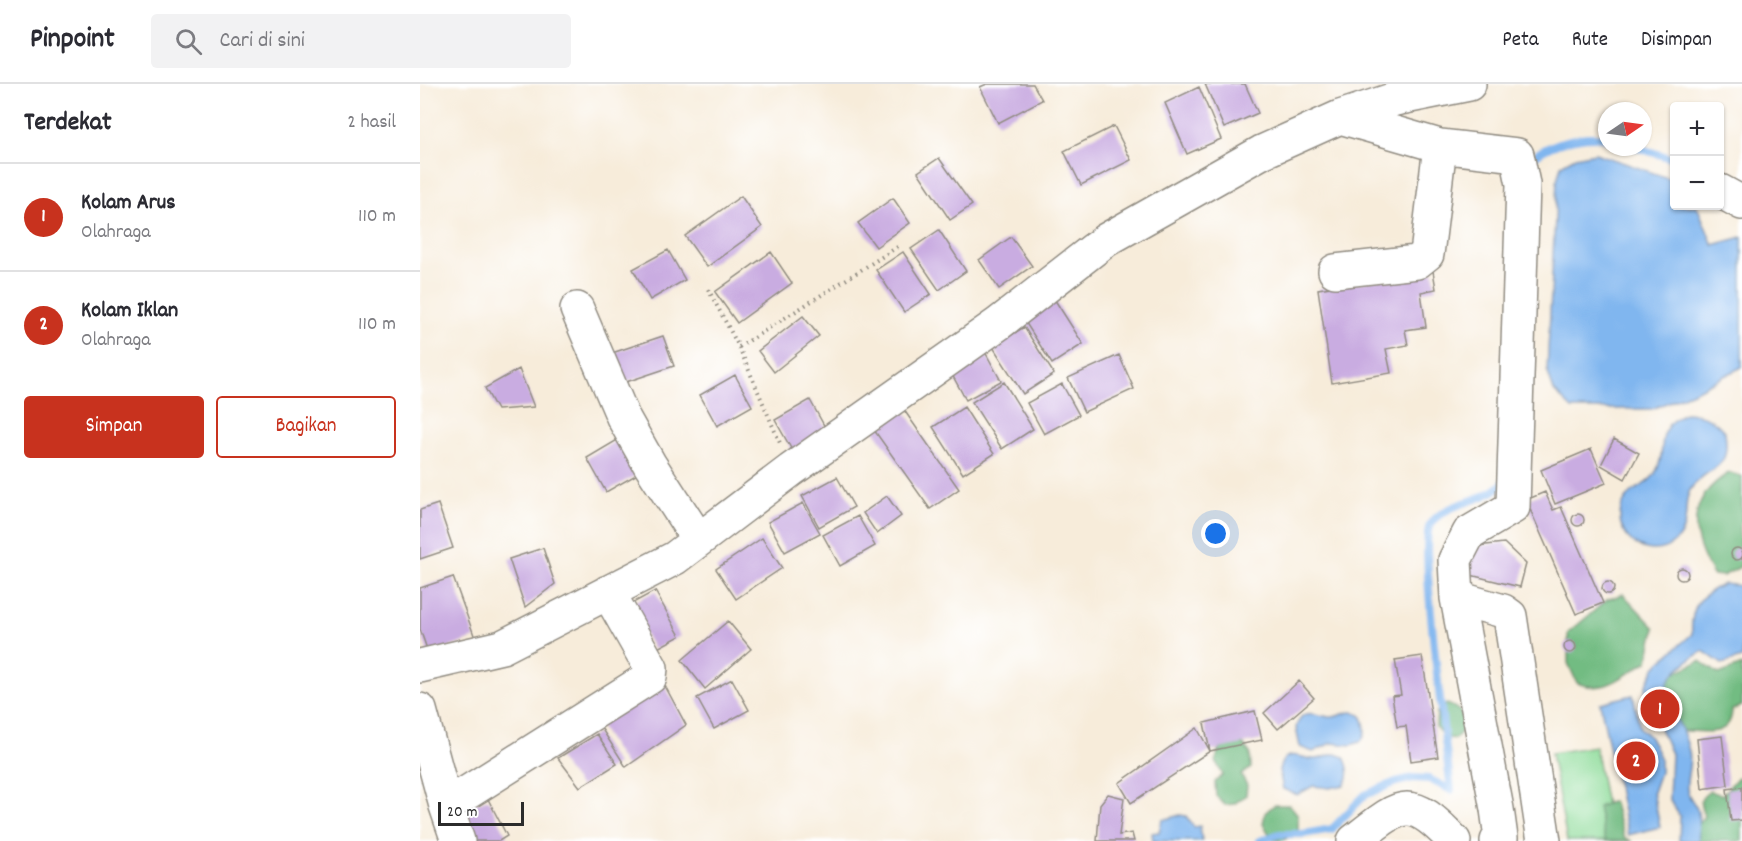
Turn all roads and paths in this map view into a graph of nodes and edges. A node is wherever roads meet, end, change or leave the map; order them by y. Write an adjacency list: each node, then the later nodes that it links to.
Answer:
1 (1469, 84): 2 (street)
2 (1340, 117): 3 (street); 11 (street)
3 (1440, 146): 7 (street); 14 (street)
4 (1724, 194): 5 (street)
5 (1742, 203)
6 (899, 246): 10 (path)
7 (1335, 271)
8 (708, 289): 10 (path)
9 (577, 309): 12 (street)
10 (739, 347): 11 (path)
11 (791, 470): 12 (street)
12 (698, 539): 13 (street)
13 (608, 592): 15 (street); 17 (street)
14 (1457, 598): 18 (street); 22 (street)
15 (420, 666)
16 (420, 710): 17 (street)
17 (446, 806): 19 (street)
18 (1500, 840)
19 (458, 841)
20 (1354, 841): 21 (street)
21 (1454, 841)
22 (1544, 841)

